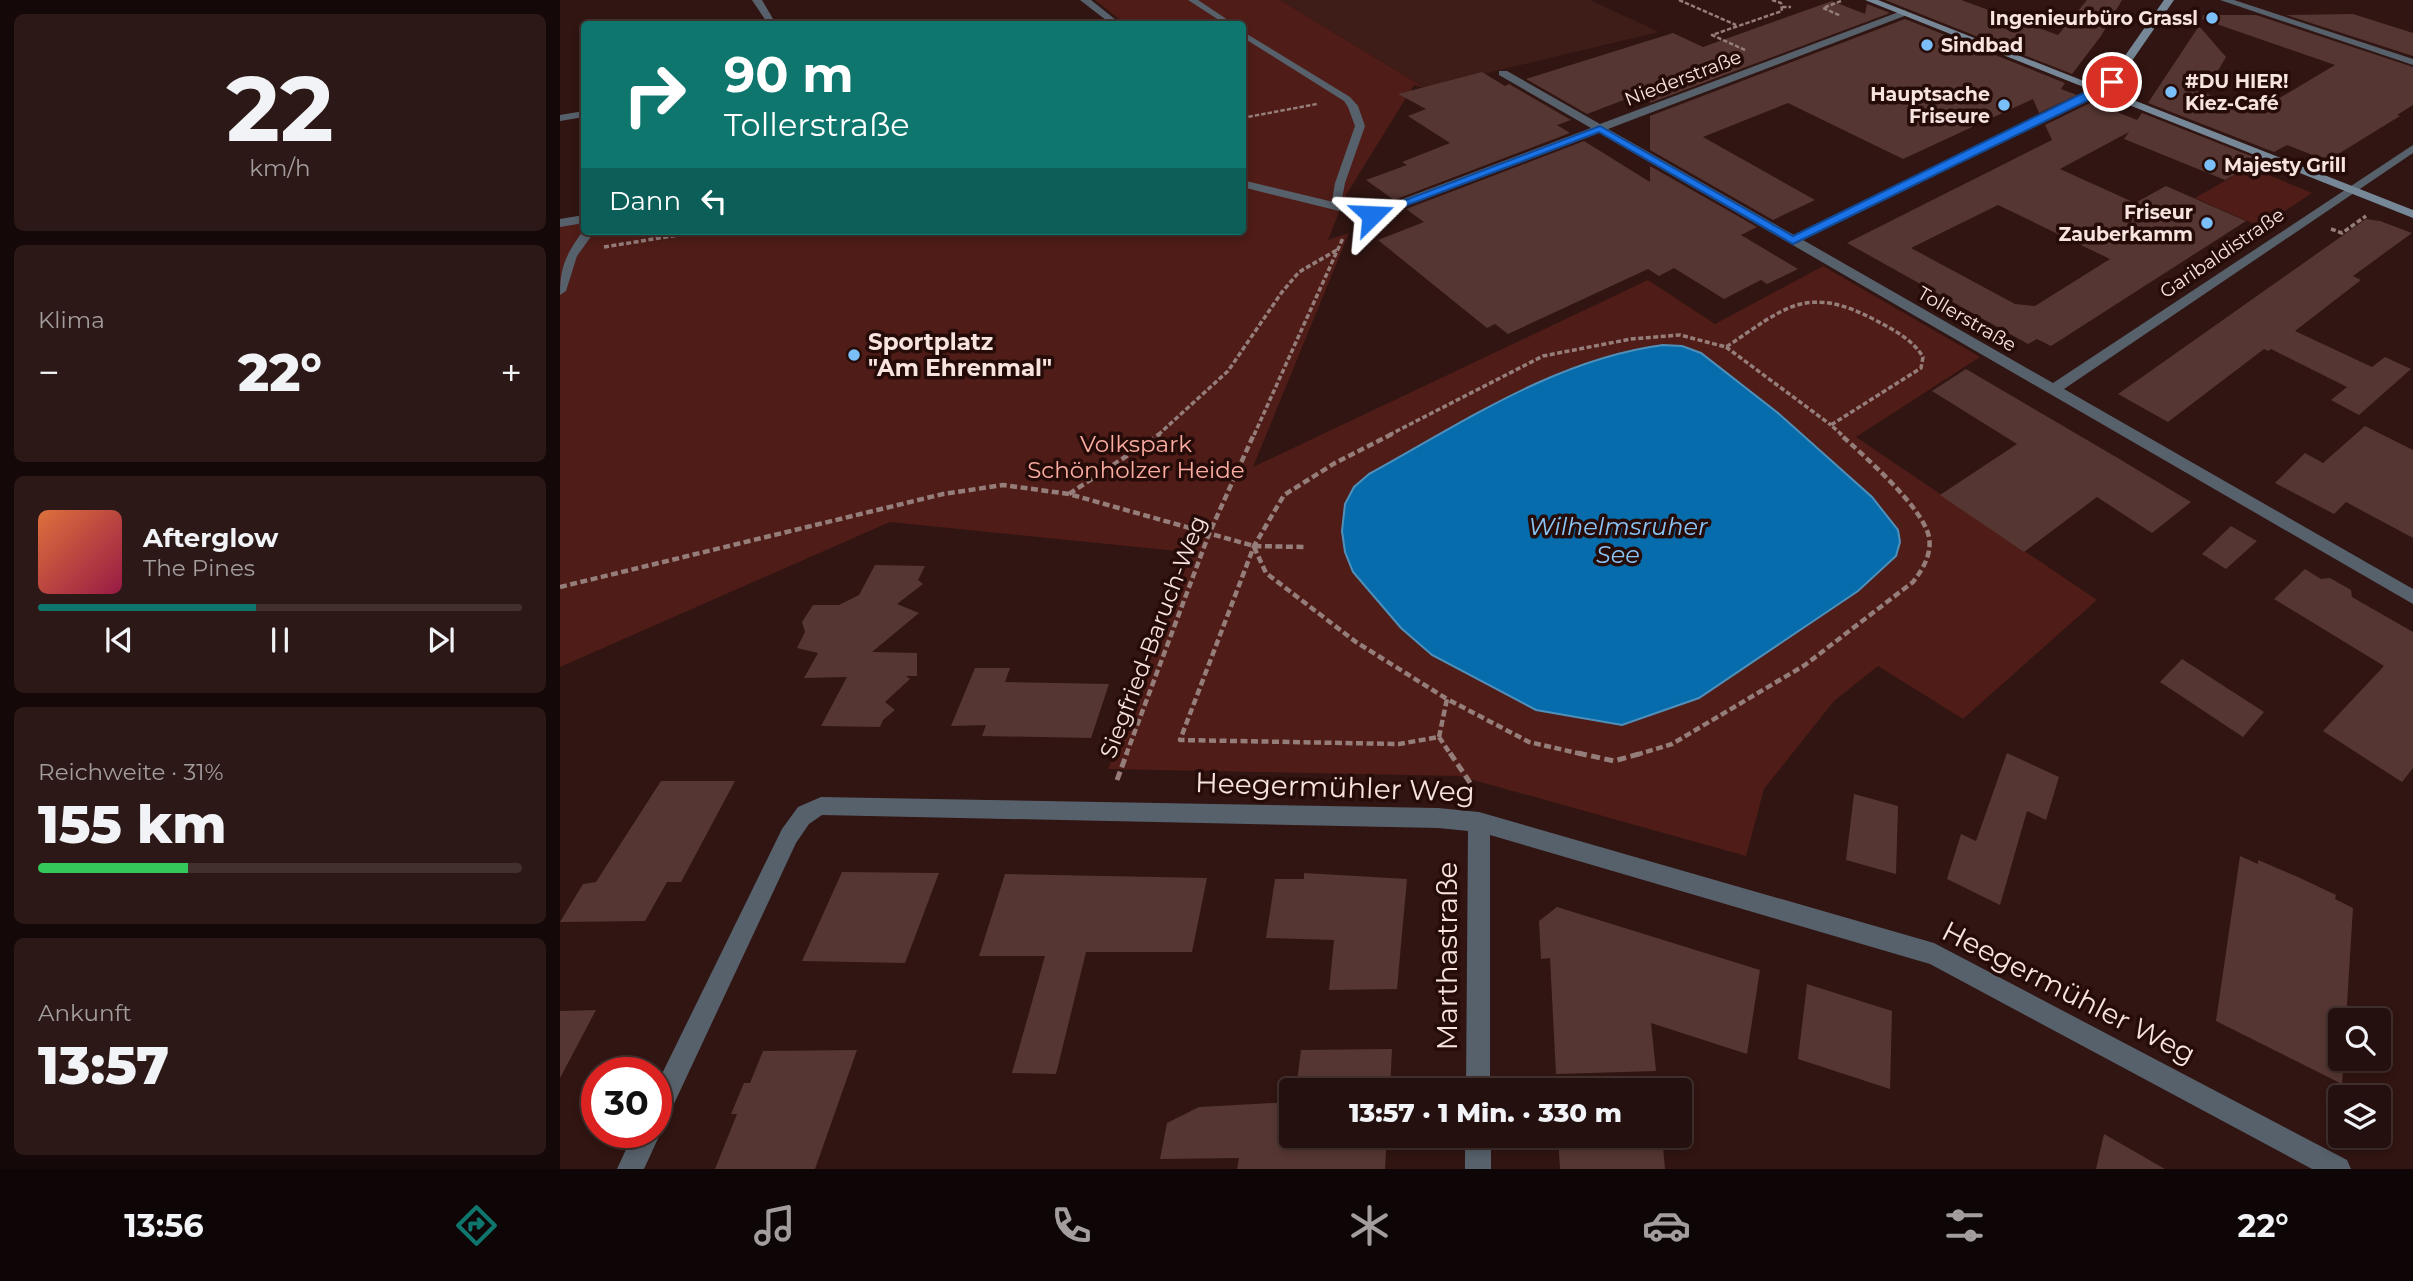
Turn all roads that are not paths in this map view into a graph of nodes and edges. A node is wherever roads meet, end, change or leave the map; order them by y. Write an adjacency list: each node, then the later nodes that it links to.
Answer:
1 (757, 0): 8 (street)
2 (1085, 0): 9 (street)
3 (1192, 0): 10 (lane)
4 (1870, 0): 7 (main road)
5 (2169, 0): 14 (main road)
6 (2225, 0): 12 (street)
7 (1904, 13): 14 (main road); 17 (street, Niederstraße)
8 (770, 21)
9 (1112, 21)
10 (1225, 21)
11 (1246, 36): 21 (lane)
12 (2413, 62)
13 (1503, 73): 17 (street, Tollerstraße)
14 (2100, 91): 20 (main road); 26 (street)
15 (581, 114): 16 (street)
16 (560, 118)
17 (1600, 129): 21 (street, Niederstraße); 26 (street, Tollerstraße)
18 (2413, 148): 20 (street, Garibaldistraße)
19 (1246, 184): 21 (street, Niederstraße)
20 (2350, 189): 22 (main road); 28 (street, Garibaldistraße)
21 (1336, 207)
22 (2413, 214)
23 (581, 220): 24 (street)
24 (560, 223)
25 (586, 235): 27 (lane)
26 (1793, 240): 28 (street, Tollerstraße)
27 (560, 290)
28 (2053, 390): 29 (street, Tollerstraße)
29 (2413, 597)
30 (1479, 822): 31 (street, Marthastraße); 32 (street, Heegermühler Weg); 37 (street, Heegermühler Weg)
31 (1478, 1078)
32 (672, 1081)
33 (640, 1148): 35 (street)
34 (1478, 1148): 36 (street)
35 (630, 1169)
36 (1478, 1169)
37 (2339, 1169)

